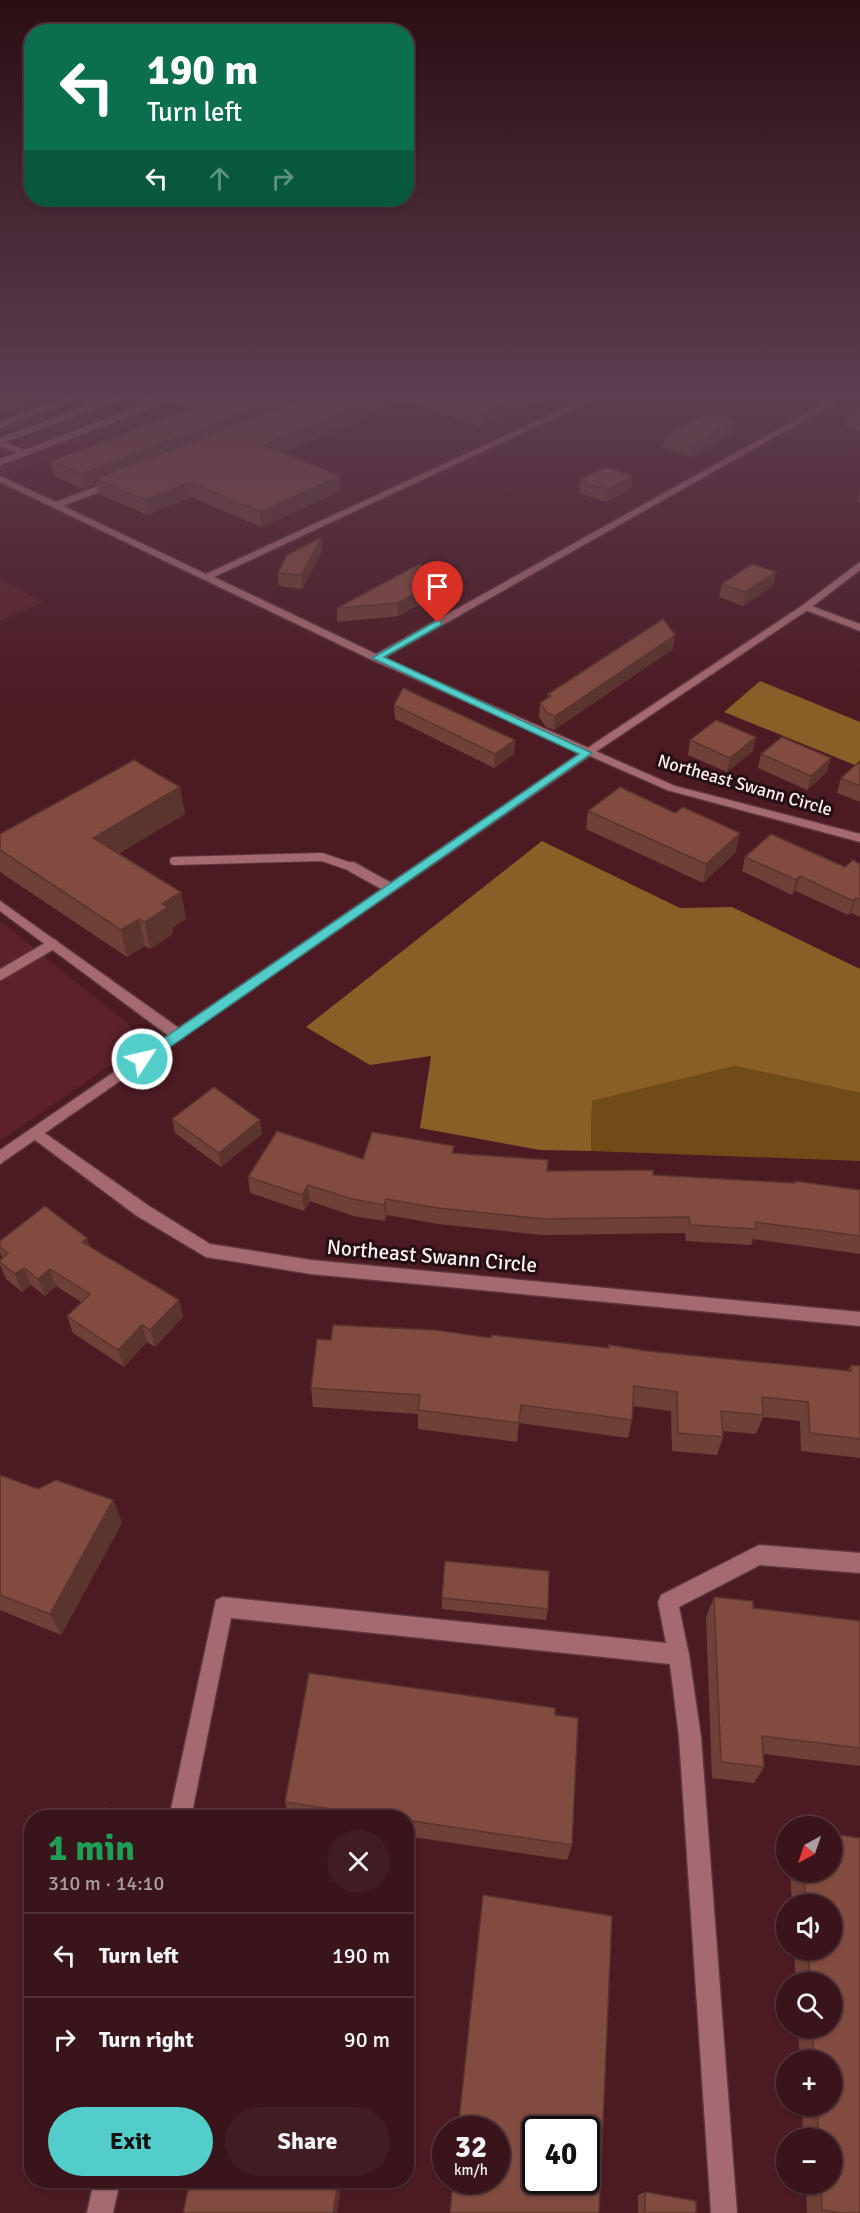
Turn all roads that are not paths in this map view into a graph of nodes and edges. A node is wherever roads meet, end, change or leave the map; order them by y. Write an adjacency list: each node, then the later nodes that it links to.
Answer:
1 (33, 495): 5 (street, Northeast Swann Circle)
2 (82, 495): 5 (street)
3 (382, 495): 7 (street)
4 (666, 495): 10 (street)
5 (55, 506): 7 (street, Northeast Swann Circle)
6 (860, 566): 8 (street)
7 (207, 576): 10 (street, Northeast Swann Circle)
8 (806, 608): 9 (street); 11 (street)
9 (860, 628)
10 (376, 658): 11 (street, Northeast Swann Circle)
11 (587, 753): 12 (street, Northeast Swann Circle); 14 (street)
12 (860, 838)
13 (174, 861): 14 (lane)
14 (390, 888): 18 (street)
15 (0, 905): 16 (street)
16 (53, 944): 17 (lane); 18 (street)
17 (0, 975)
18 (178, 1035): 19 (street)
19 (36, 1133): 20 (street); 21 (street, Northeast Swann Circle)
20 (0, 1158)
21 (860, 1319)
22 (860, 1563): 23 (street)
23 (679, 1655): 24 (street); 27 (street)
24 (182, 1810)
25 (105, 2188): 26 (street)
26 (100, 2213)
27 (724, 2213)

